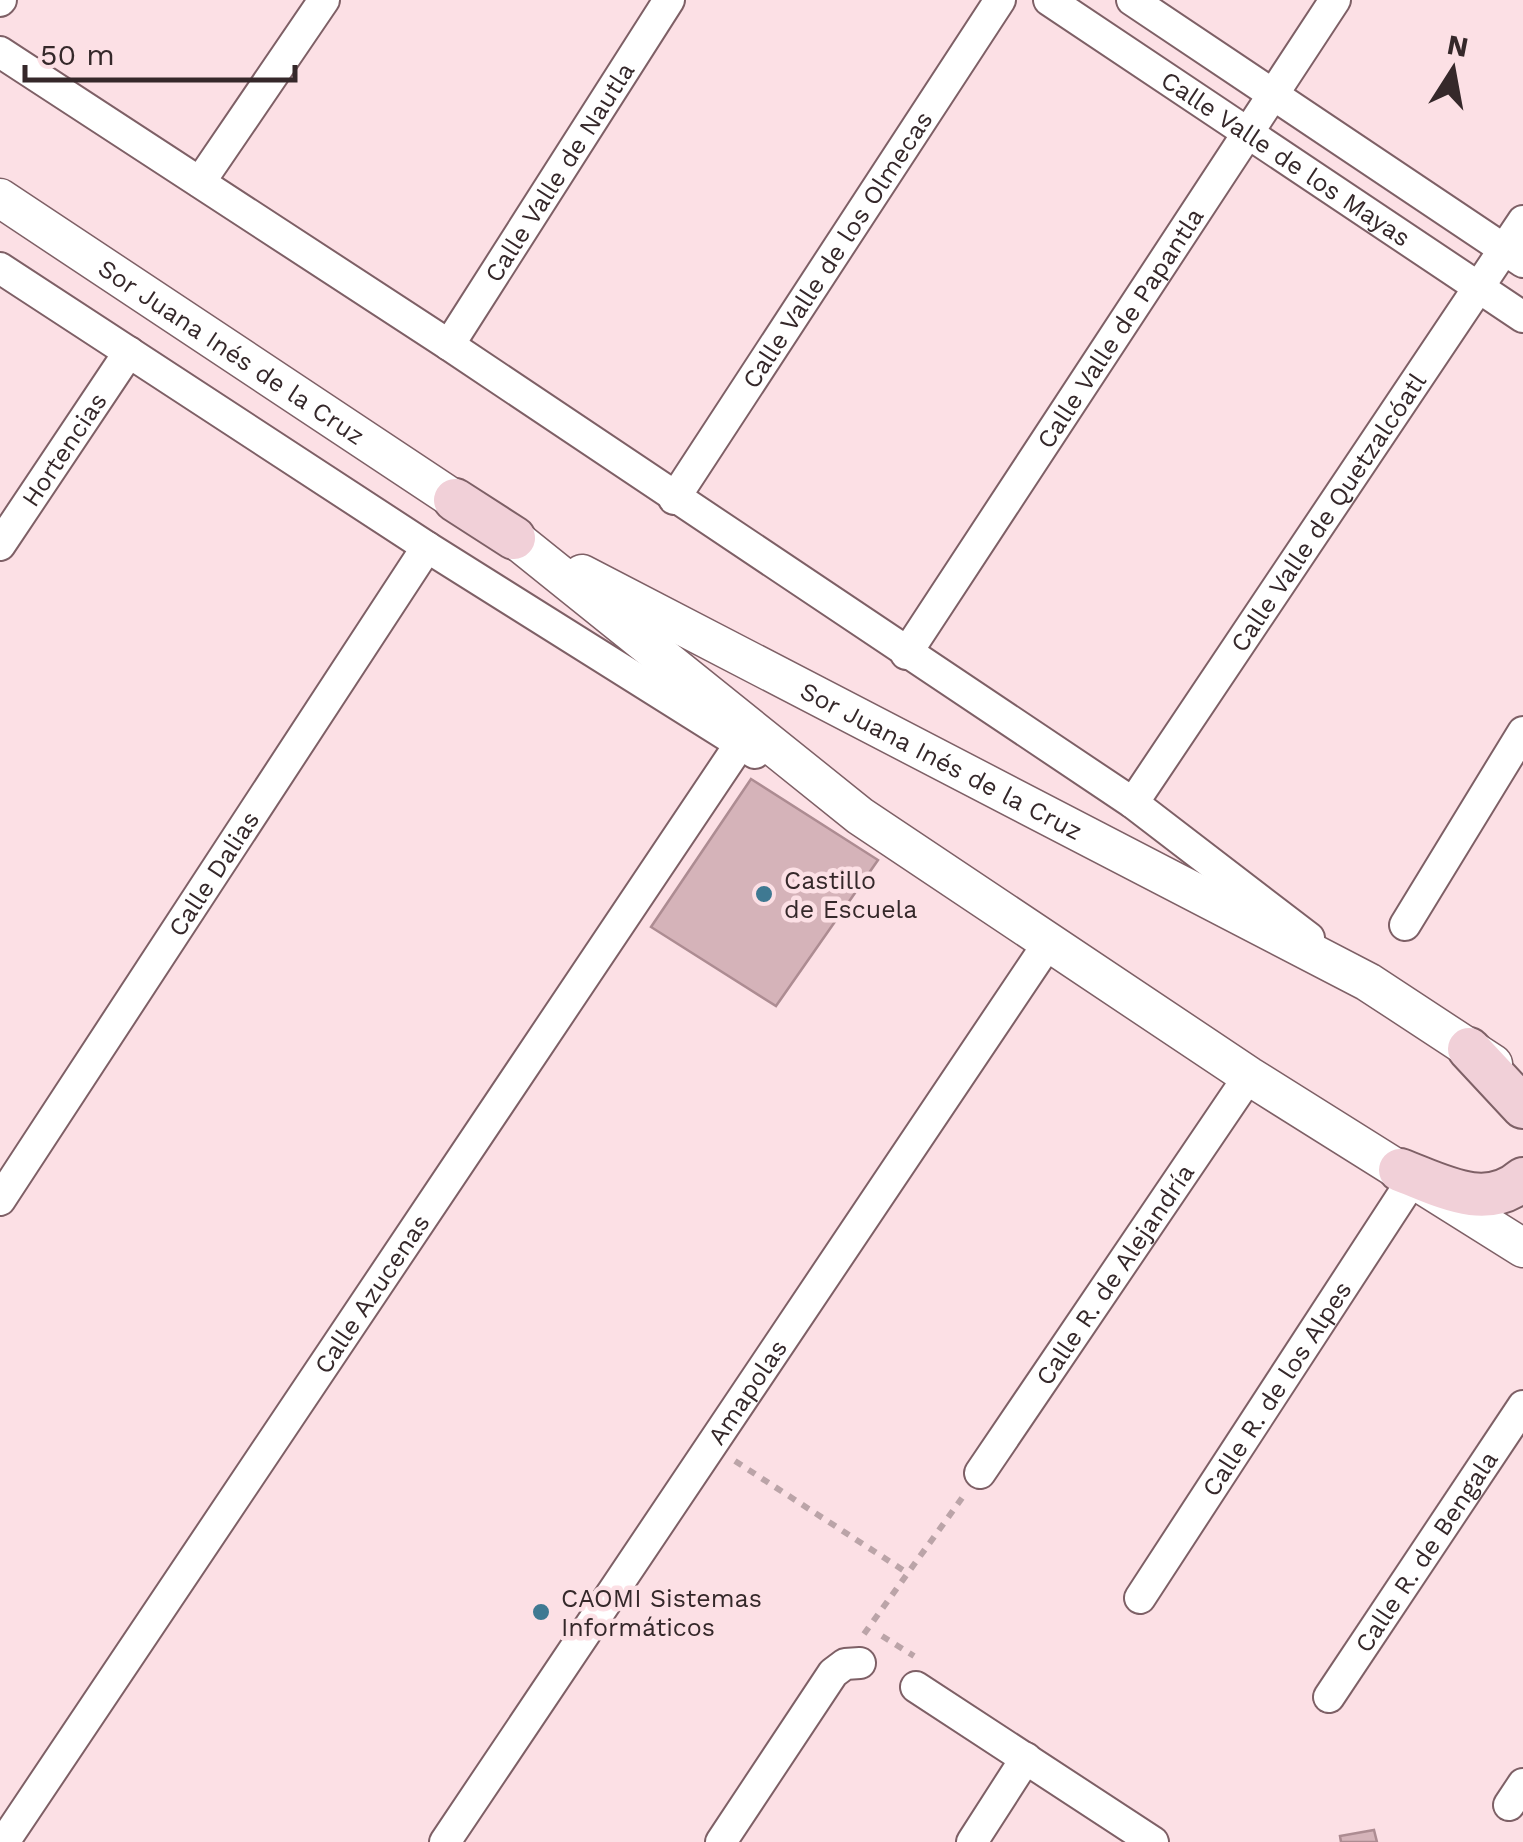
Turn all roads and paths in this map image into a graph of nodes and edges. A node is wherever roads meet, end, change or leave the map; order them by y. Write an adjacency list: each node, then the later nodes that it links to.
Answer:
1 (324, 0): 10 (street)
2 (669, 0): 17 (street, Calle Valle de Nautla)
3 (1000, 0): 19 (street, Calle Valle de los Olmecas)
4 (1049, 0): 9 (street, Calle Valle de los Mayas)
5 (1132, 0): 8 (street, Calle Valle de los Mayas)
6 (1334, 0): 8 (street, Calle Valle de Papantla)
7 (0, 52): 10 (street)
8 (1272, 94): 9 (street, Calle Valle de Papantla); 13 (street, Calle Valle de los Mayas)
9 (1247, 132): 15 (street, Calle Valle de los Mayas); 24 (street, Calle Valle de Papantla)
10 (200, 182): 17 (street)
11 (0, 198): 20 (street, Sor Juana Inés de la Cruz)
12 (1523, 221): 13 (street, Calle Valle de Quetzalcóatl)
13 (1514, 256): 15 (street, Calle Valle de Quetzalcóatl)
14 (0, 268): 18 (street)
15 (1479, 288): 16 (street, Calle Valle de los Mayas); 27 (street, Calle Valle de Quetzalcóatl)
16 (1523, 317)
17 (449, 345): 19 (street)
18 (129, 352): 22 (street, Hortencias); 23 (street)
19 (674, 498): 24 (street)
20 (454, 500): 21 (main road, Sor Juana Inés de la Cruz)
21 (514, 538): 28 (street, Sor Juana Inés de la Cruz); 31 (street, Sor Juana Inés de la Cruz)
22 (0, 545)
23 (427, 547): 26 (street); 38 (street, Calle Dalias)
24 (906, 654): 27 (street)
25 (1523, 732): 29 (street)
26 (740, 744): 28 (street); 49 (street, Calle Azucenas)
27 (1132, 803): 31 (street)
28 (860, 816): 30 (street, Sor Juana Inés de la Cruz)
29 (1405, 924)
30 (1049, 942): 33 (street, Sor Juana Inés de la Cruz); 41 (street, Amapolas)
31 (1368, 982): 32 (street, Sor Juana Inés de la Cruz)
32 (1470, 1049): 34 (street, Sor Juana Inés de la Cruz); 35 (main road)
33 (1249, 1076): 36 (street, Sor Juana Inés de la Cruz); 42 (street, Calle R. de Alejandría)
34 (1523, 1084)
35 (1523, 1107)
36 (1406, 1174): 37 (main road); 39 (street, Sor Juana Inés de la Cruz); 44 (street, Calle R. de los Alpes)
37 (1523, 1178)
38 (0, 1200)
39 (1523, 1248)
40 (1523, 1406): 47 (street, Calle R. de Bengala)
41 (712, 1446): 43 (path); 50 (street, Amapolas)
42 (980, 1473): 43 (path)
43 (906, 1572): 45 (path)
44 (1140, 1598)
45 (852, 1663): 51 (street)
46 (916, 1687): 48 (street)
47 (1329, 1697)
48 (1026, 1758): 52 (street); 53 (street)
49 (4, 1842)
50 (445, 1842)
51 (721, 1842)
52 (972, 1842)
53 (1153, 1842)

